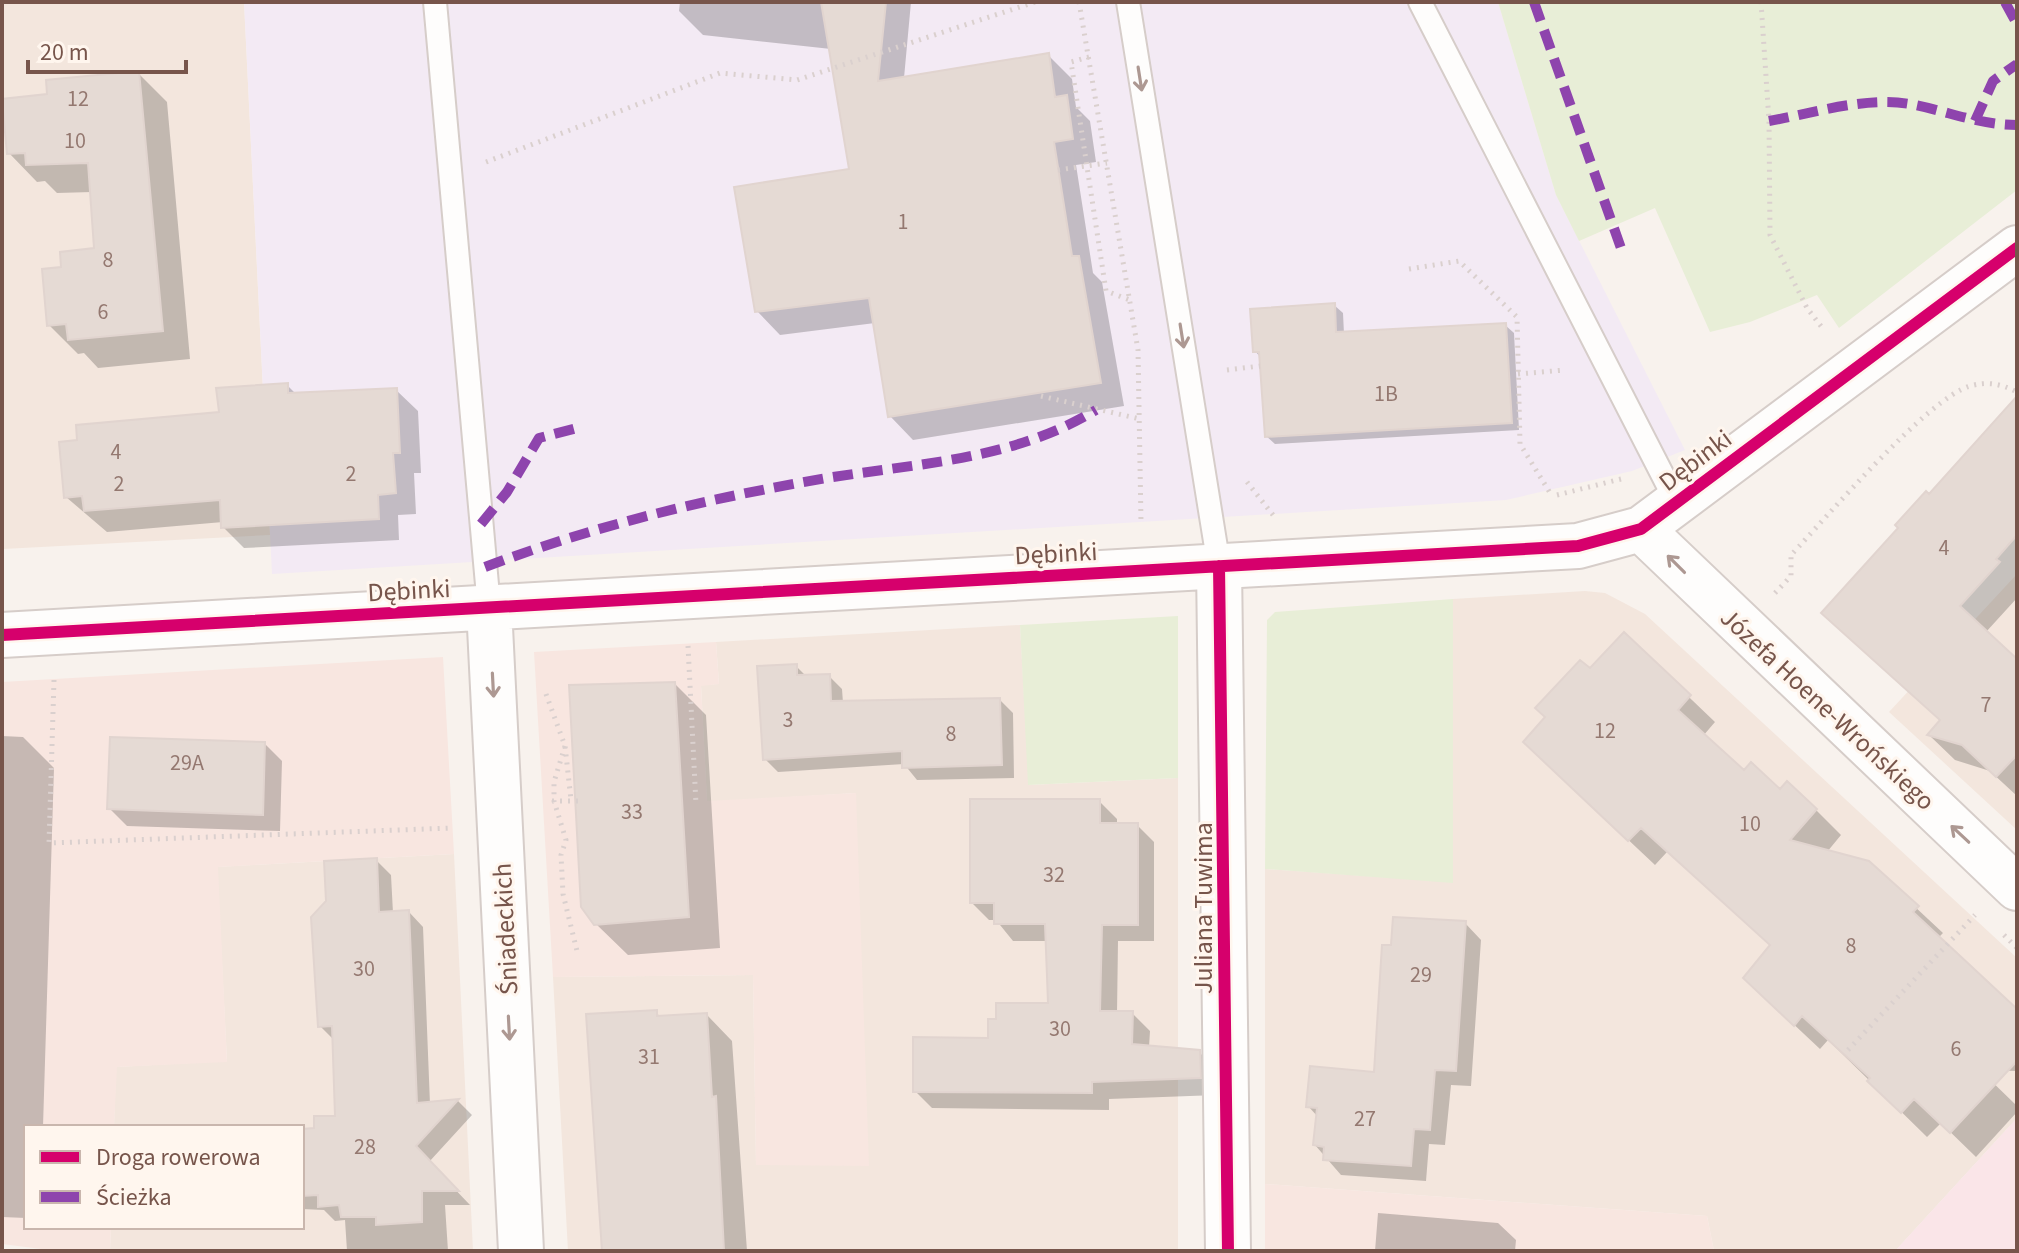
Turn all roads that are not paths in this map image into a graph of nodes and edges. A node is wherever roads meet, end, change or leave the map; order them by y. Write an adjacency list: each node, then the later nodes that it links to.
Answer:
1 (435, 2): 8 (lane)
2 (1128, 2): 7 (lane, one-way to 7)
3 (1420, 2): 5 (lane)
4 (2016, 249): 5 (street, Dębinki)
5 (1677, 503): 6 (street, Dębinki)
6 (1641, 529): 7 (street, Dębinki); 10 (street, Józefa Hoene-Wrońskiego, one-way to 6)
7 (1219, 566): 8 (street, Dębinki); 12 (street, Juliana Tuwima)
8 (489, 607): 9 (street, Dębinki); 11 (street, Śniadeckich, one-way to 11)
9 (2, 635)
10 (2017, 888)
11 (521, 1251)
12 (1228, 1251)

